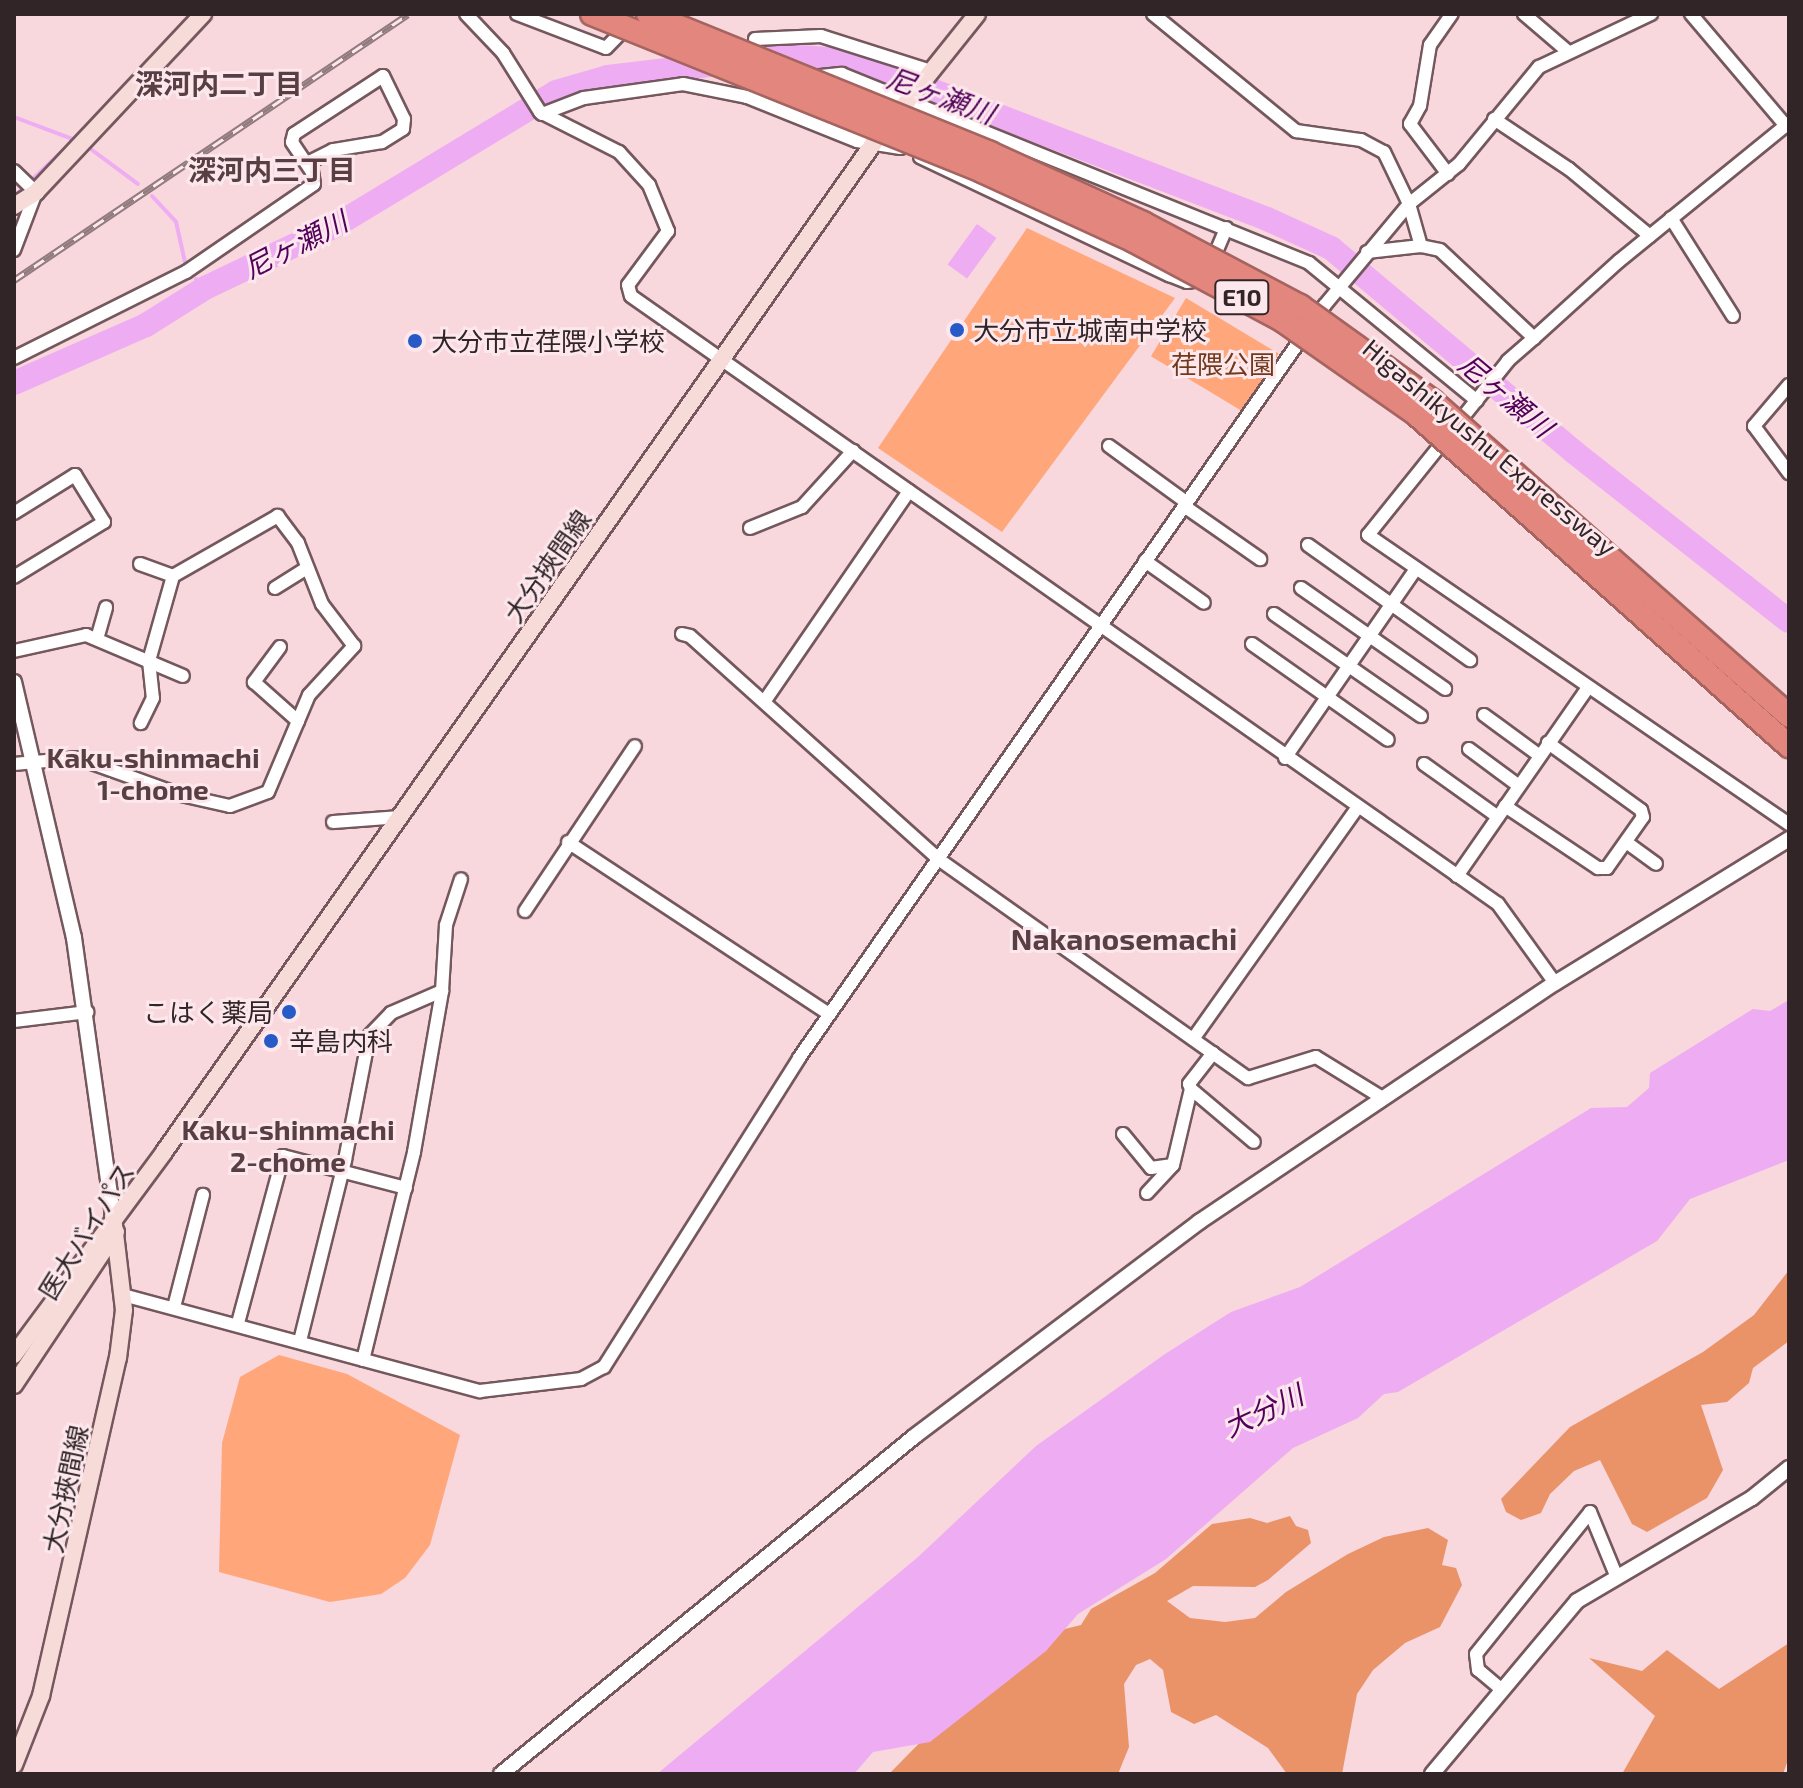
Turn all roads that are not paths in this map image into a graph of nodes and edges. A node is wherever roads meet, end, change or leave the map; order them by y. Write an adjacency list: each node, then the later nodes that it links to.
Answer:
1 (203, 14): 25 (main road)
2 (466, 14): 18 (street)
3 (517, 14): 5 (street)
4 (592, 14): 86 (highway, Higashikyushu Expressway / E10, bridge)
5 (639, 14)
6 (648, 14): 80 (highway, Higashikyushu Expressway / E10, bridge)
7 (977, 14): 15 (main road, 大分挾間線)
8 (1153, 14): 26 (street)
9 (1452, 14): 24 (street)
10 (1524, 14): 14 (street)
11 (1691, 14): 20 (street)
12 (1643, 16): 14 (street)
13 (755, 39): 15 (street)
14 (1566, 50): 19 (street)
15 (928, 70): 17 (main road, 大分挾間線)
16 (747, 97): 17 (street); 18 (street); 21 (street)
17 (906, 99): 21 (main road, 大分挾間線); 29 (street)
18 (542, 114): 38 (street)
19 (1494, 119): 24 (street); 30 (street)
20 (1787, 124): 28 (street)
21 (873, 144): 29 (street); 38 (main road, 大分挾間線)
22 (307, 163): 22 (street); 37 (street)
23 (14, 171): 25 (street)
24 (1448, 174): 26 (street)
25 (36, 192): 27 (main road); 32 (street)
26 (1409, 204): 31 (street); 33 (street)
27 (14, 206)
28 (1671, 218): 30 (street); 35 (street)
29 (1226, 228): 34 (street)
30 (1650, 236): 36 (street)
31 (1421, 246): 33 (street); 36 (street)
32 (14, 250)
33 (1367, 252): 34 (street)
34 (1341, 285): 40 (street); 45 (street)
35 (1733, 316)
36 (1534, 338): 40 (street)
37 (14, 358)
38 (722, 359): 42 (street); 96 (main road, 大分挾間線)
39 (1789, 385): 43 (street)
40 (1477, 401): 53 (street)
41 (1109, 446): 45 (street)
42 (853, 451): 44 (street); 47 (street)
43 (1789, 473)
44 (909, 491): 62 (street); 77 (street)
45 (1185, 504): 49 (street); 50 (street)
46 (14, 513): 55 (street)
47 (750, 528)
48 (1308, 545): 59 (street)
49 (1260, 559)
50 (1145, 561): 58 (street); 62 (street)
51 (140, 564): 54 (street)
52 (306, 569): 54 (street); 56 (street); 81 (street)
53 (1416, 569): 59 (street); 75 (street)
54 (173, 576): 70 (street)
55 (14, 577)
56 (275, 588)
57 (1301, 588): 64 (street)
58 (1204, 603)
59 (1392, 604): 64 (street); 69 (street)
60 (106, 607): 65 (street)
61 (1274, 614): 71 (street)
62 (1100, 625): 89 (street); 102 (street)
63 (682, 634): 77 (street)
64 (1370, 636): 71 (street); 74 (street)
65 (97, 639): 68 (street); 70 (street)
66 (1252, 644): 76 (street)
67 (280, 647): 81 (street)
68 (14, 651)
69 (1470, 660)
70 (149, 661): 72 (street); 82 (street)
71 (1349, 666): 76 (street); 79 (street)
72 (183, 676)
73 (14, 684): 91 (street)
74 (1445, 689)
75 (1587, 689): 84 (street); 98 (street)
76 (1327, 697): 83 (street); 89 (street)
77 (764, 702): 102 (street)
78 (1484, 715): 88 (street)
79 (1421, 716)
80 (1789, 716)
81 (298, 721): 91 (street)
82 (141, 723)
83 (1388, 740)
84 (1548, 743): 88 (street); 101 (street)
85 (635, 746): 100 (street)
86 (1789, 746)
87 (1469, 749): 93 (street)
88 (1540, 756): 93 (street)
89 (1285, 758): 94 (street)
90 (14, 764): 91 (street)
91 (35, 764): 109 (street)
92 (1424, 764): 95 (street)
93 (1519, 786): 95 (street)
94 (1357, 808): 104 (street); 112 (street)
95 (1501, 812): 101 (street); 104 (street)
96 (401, 817): 97 (street); 118 (main road, 大分挾間線)
97 (333, 822)
98 (1789, 824)
99 (1789, 839): 107 (street)
100 (568, 842): 106 (street); 110 (street)
101 (1626, 842): 103 (street)
102 (937, 858): 110 (street); 112 (street)
103 (1656, 864)
104 (1457, 876): 107 (street)
105 (461, 879): 108 (street)
106 (525, 911)
107 (1555, 983): 115 (street)
108 (442, 991): 120 (street); 121 (street)
109 (87, 1012): 111 (street); 124 (street)
110 (829, 1014): 130 (street)
111 (14, 1021)
112 (1193, 1039): 113 (street)
113 (1213, 1053): 114 (street); 115 (street)
114 (1191, 1089): 117 (street); 119 (street)
115 (1381, 1097): 136 (street)
116 (1123, 1134): 119 (street)
117 (1254, 1142)
118 (164, 1152): 124 (main road, 医大バイパス)
119 (1173, 1165): 122 (street)
120 (341, 1172): 121 (street); 127 (street); 128 (street)
121 (406, 1188): 130 (street)
122 (1147, 1193)
123 (203, 1195): 126 (street)
124 (114, 1226): 125 (main road, 大分挾間線); 129 (main road, 医大バイパス)
125 (123, 1295): 126 (street); 135 (main road, 大分挾間線)
126 (174, 1307): 127 (street)
127 (238, 1323): 128 (street)
128 (300, 1341): 130 (street)
129 (19, 1358): 131 (main road, 医大バイパス)
130 (363, 1360)
131 (14, 1385)
132 (1789, 1468): 133 (street)
133 (1616, 1575): 134 (street); 134 (street)
134 (1501, 1689): 137 (street)
135 (14, 1765)
136 (501, 1774)
137 (1432, 1774)

